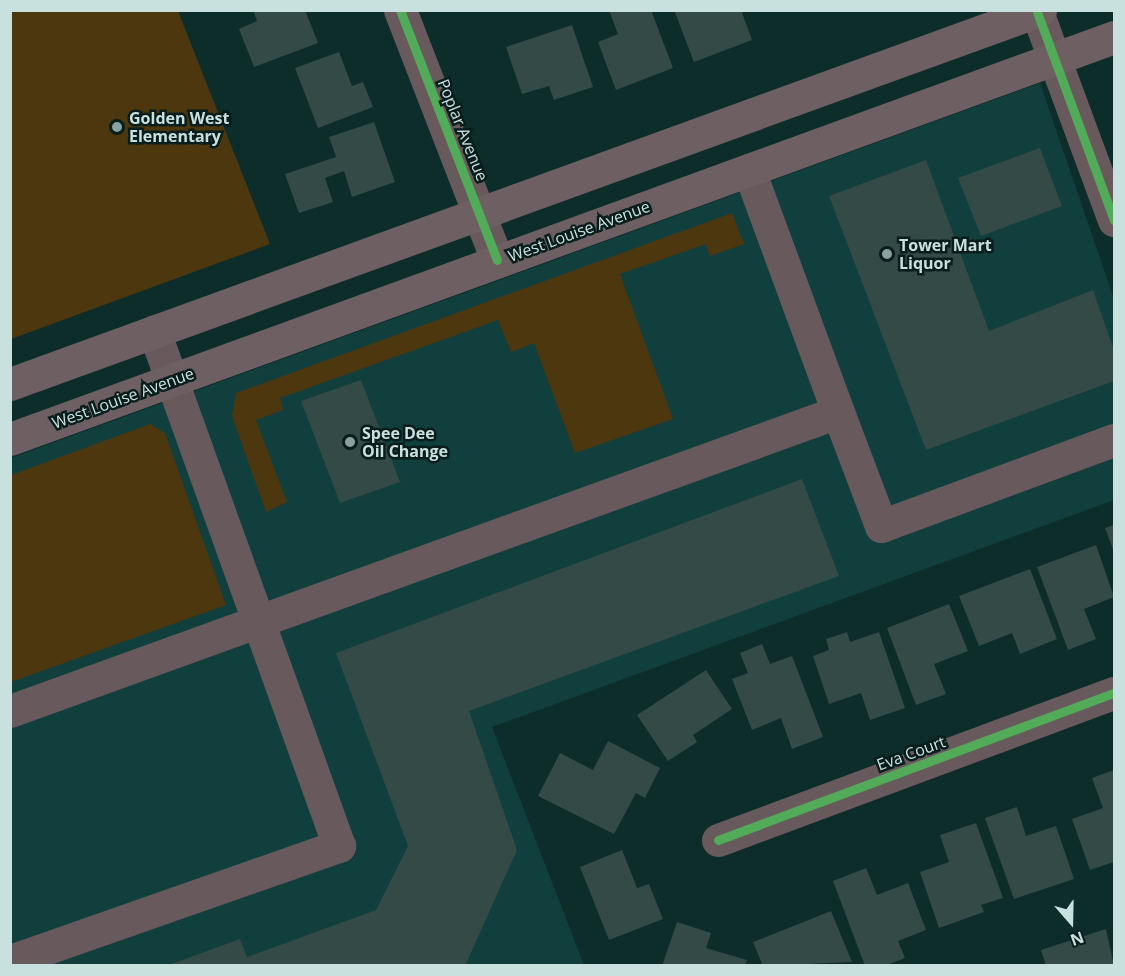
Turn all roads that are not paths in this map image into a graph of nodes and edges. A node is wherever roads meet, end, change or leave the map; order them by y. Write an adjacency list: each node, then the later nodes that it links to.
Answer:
1 (400, 11): 6 (street, Poplar Avenue)
2 (1039, 11): 4 (street); 6 (main road)
3 (1114, 37): 4 (main road, West Louise Avenue)
4 (1054, 59): 5 (main road, West Louise Avenue); 7 (street)
5 (749, 170): 8 (main road, West Louise Avenue); 12 (street)
6 (481, 216): 8 (street, Poplar Avenue); 9 (main road)
7 (1114, 220)
8 (497, 260): 10 (main road, West Louise Avenue)
9 (154, 331): 10 (street); 11 (main road)
10 (171, 380): 13 (main road, West Louise Avenue); 15 (street)
11 (10, 384)
12 (838, 412): 14 (street); 15 (street)
13 (10, 439)
14 (1114, 440)
15 (258, 622): 17 (street); 19 (street)
16 (1114, 693): 18 (street, Eva Court)
17 (10, 711)
18 (718, 840)
19 (10, 961)

